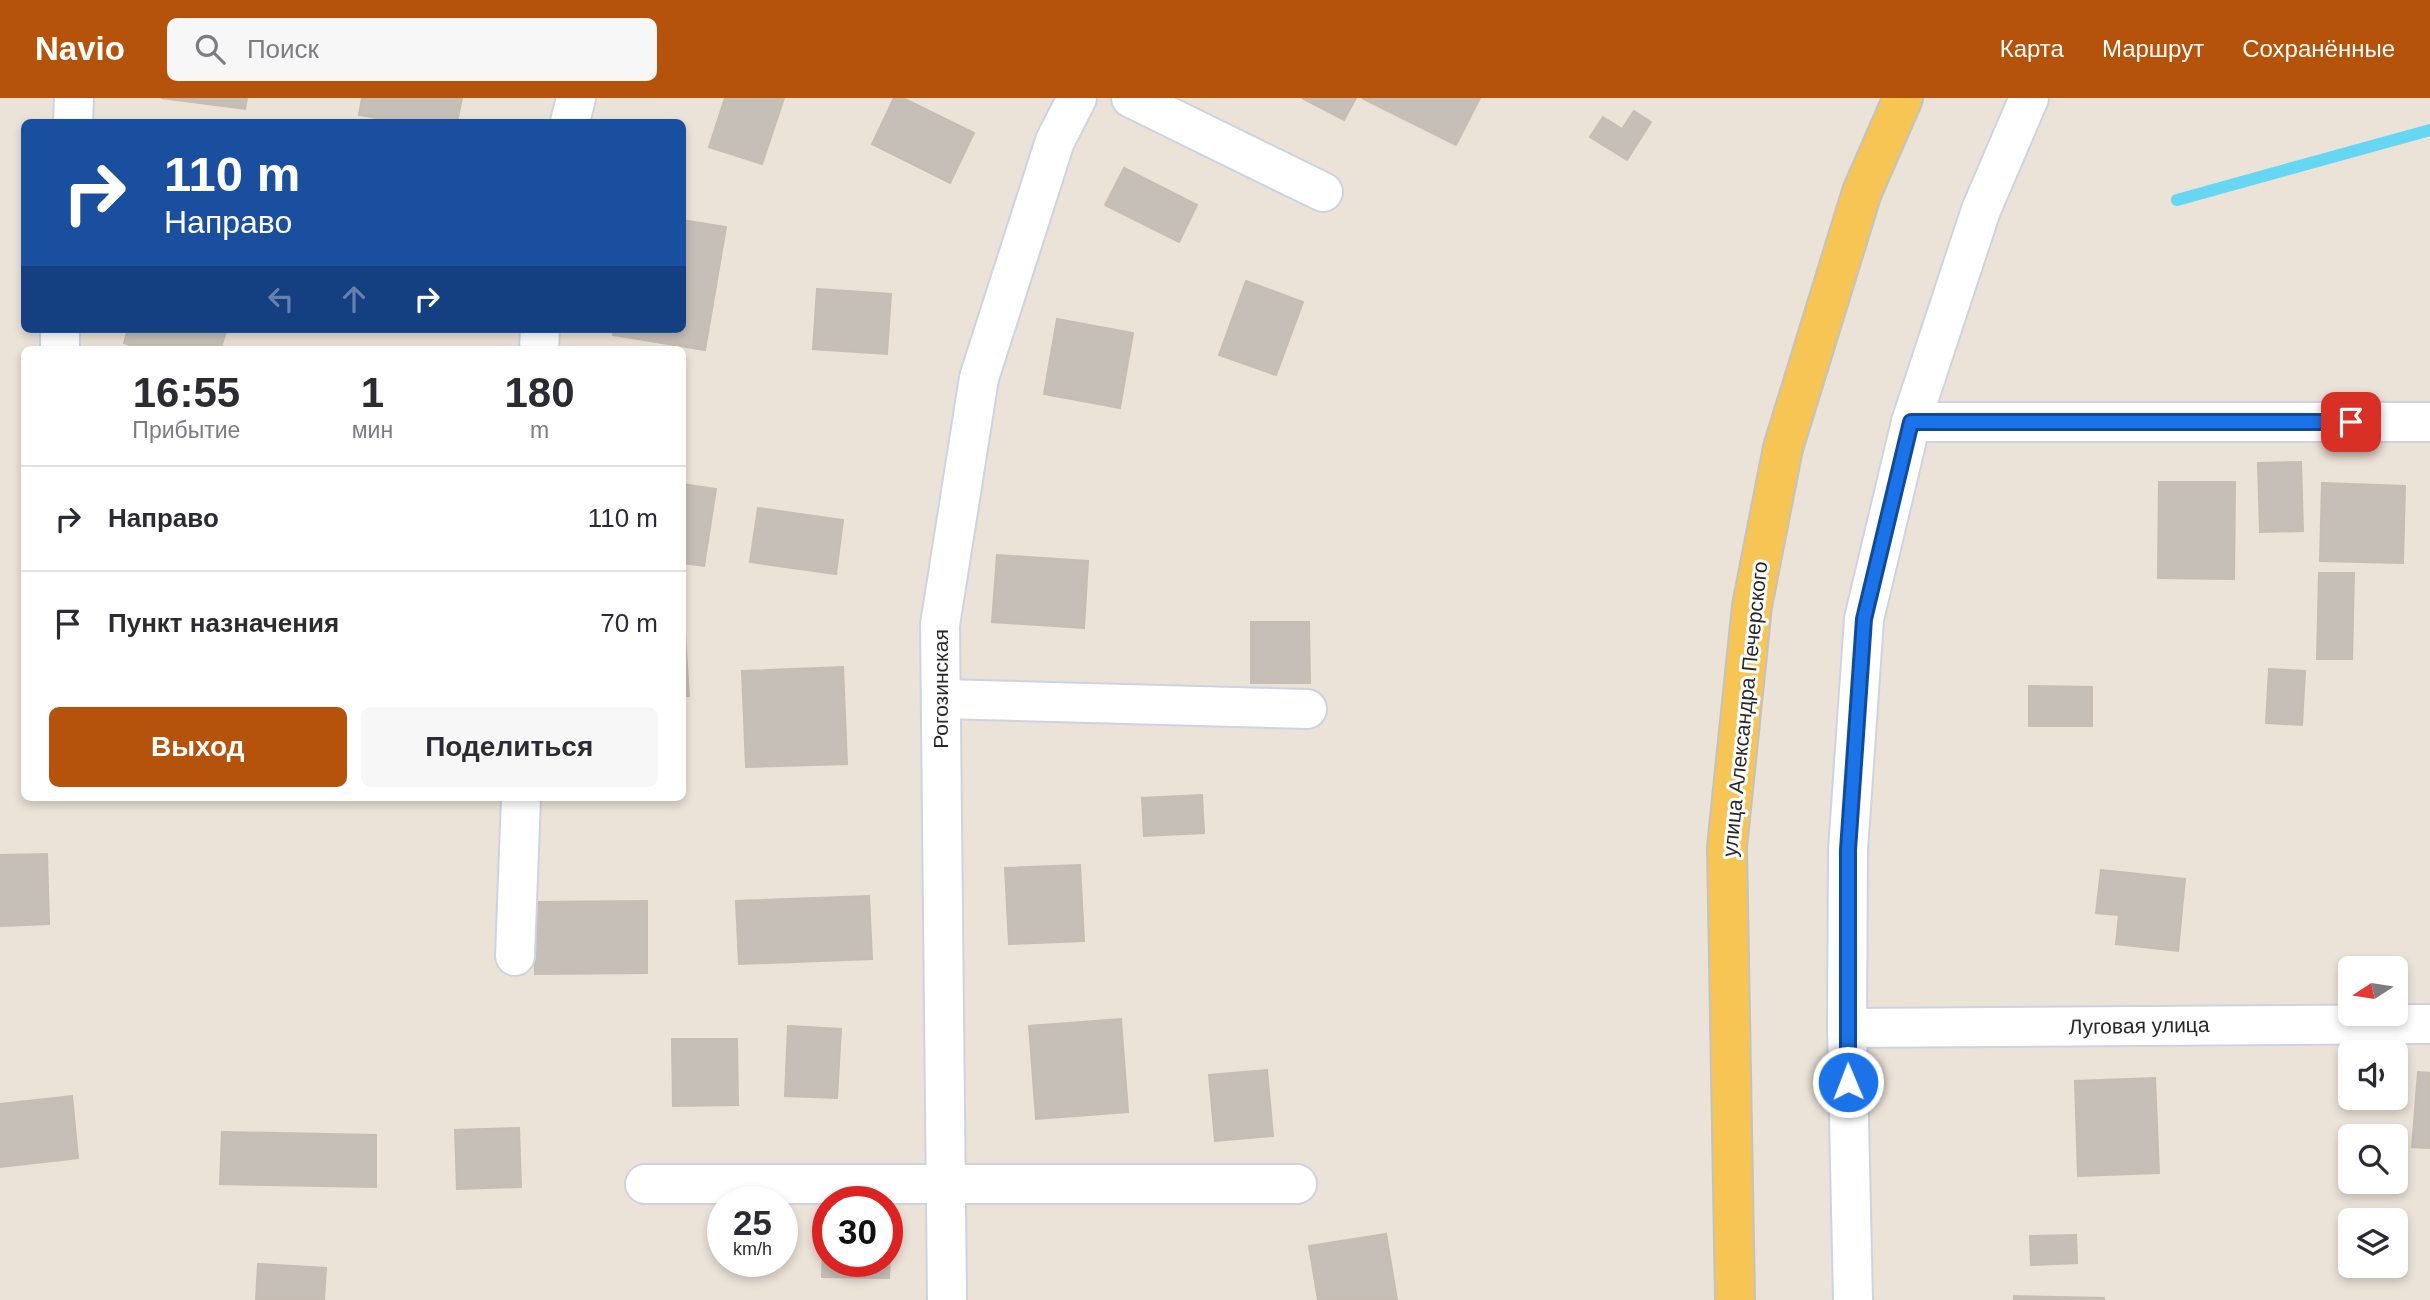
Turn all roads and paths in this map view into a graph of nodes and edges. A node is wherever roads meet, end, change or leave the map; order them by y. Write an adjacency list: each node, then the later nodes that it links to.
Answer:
1 (74, 98): 7 (street)
2 (576, 98): 8 (street)
3 (1077, 98): 12 (street, Рогозинская)
4 (1130, 98): 9 (street)
5 (1903, 98): 22 (main road, улица Александра Печерского)
6 (2029, 98): 10 (street)
7 (73, 119)
8 (571, 119)
9 (1323, 192)
10 (1911, 422): 11 (street); 17 (street)
11 (2430, 422)
12 (941, 699): 13 (street); 19 (street, Рогозинская)
13 (1307, 709)
14 (521, 801): 15 (street)
15 (515, 956)
16 (2430, 1024): 17 (street, Луговая улица)
17 (1847, 1028): 23 (street)
18 (645, 1184): 19 (street)
19 (946, 1184): 20 (street); 21 (street, Рогозинская)
20 (1297, 1184)
21 (947, 1300)
22 (1735, 1300)
23 (1853, 1300)

